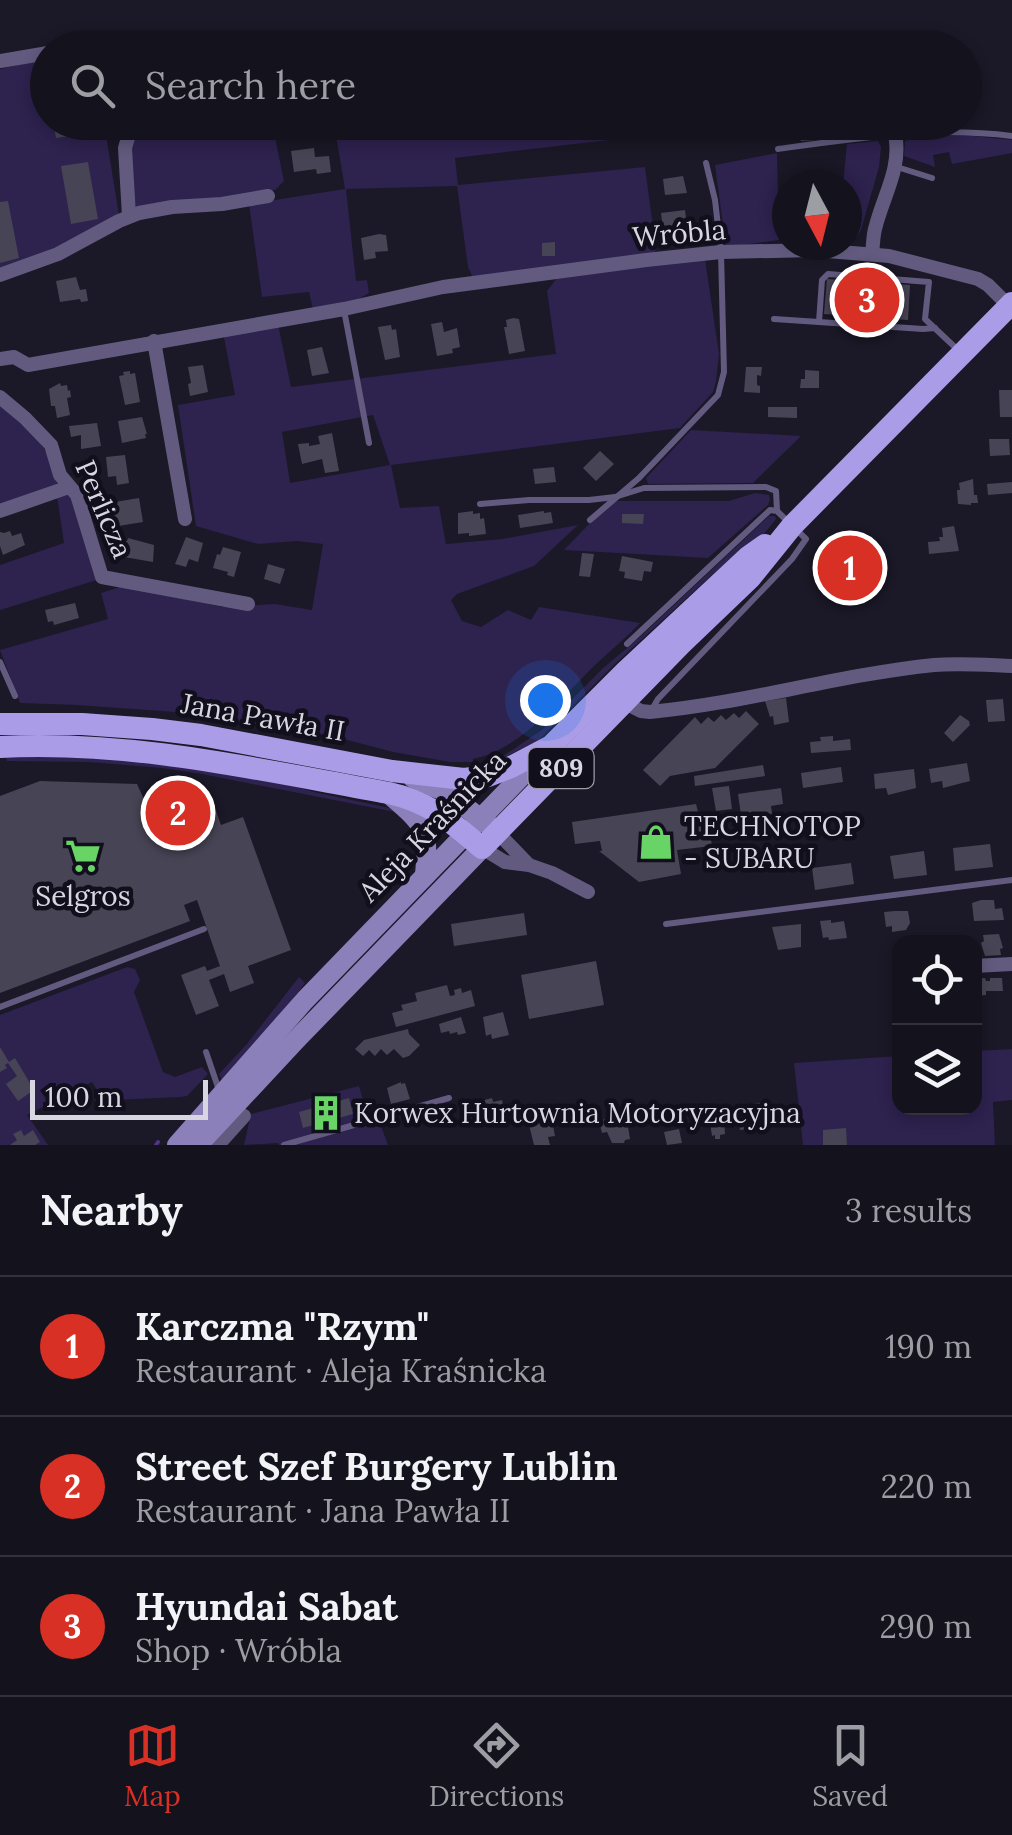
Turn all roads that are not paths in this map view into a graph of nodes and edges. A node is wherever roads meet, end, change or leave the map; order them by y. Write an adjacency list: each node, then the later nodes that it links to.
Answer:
1 (30, 55): 2 (street)
2 (0, 61)
3 (982, 133): 4 (lane)
4 (1012, 136)
5 (127, 140): 13 (street)
6 (848, 140): 8 (lane)
7 (896, 140): 10 (street)
8 (778, 149)
9 (706, 163): 14 (lane)
10 (896, 167): 11 (lane); 15 (street)
11 (932, 178)
12 (268, 196): 13 (street)
13 (128, 216): 16 (street)
14 (721, 252): 15 (street, Wróbla); 18 (street, Wróbla); 28 (lane)
15 (872, 254): 17 (street, Wróbla)
16 (0, 275)
17 (1011, 304): 23 (main road, Aleja Kraśnicka / 809)
18 (344, 309): 22 (street, Wróbla); 26 (lane)
19 (774, 319): 20 (lane)
20 (818, 322): 21 (lane); 21 (lane)
21 (935, 328): 23 (lane)
22 (154, 341): 24 (street, Wróbla); 32 (street)
23 (962, 354): 31 (main road, Aleja Kraśnicka / 809)
24 (0, 359)
25 (0, 398): 27 (street, Perlicza)
26 (369, 443)
27 (69, 487): 30 (street); 34 (street, Perlicza)
28 (615, 497): 29 (lane); 31 (lane); 33 (lane)
29 (480, 504)
30 (0, 511)
31 (784, 518): 35 (lane); 39 (main road, Aleja Kraśnicka / 809); 40 (lane); 42 (main road, Aleja Kraśnicka / 809)
32 (185, 519)
33 (590, 520)
34 (248, 604)
35 (627, 644)
36 (0, 662): 38 (lane)
37 (1012, 666): 40 (street)
38 (15, 696)
39 (625, 702): 40 (street); 45 (main road, Aleja Kraśnicka / 809)
40 (650, 712)
41 (0, 724): 44 (main road, Jana Pawła II)
42 (551, 746): 44 (main road); 45 (main road, Aleja Kraśnicka / 809)
43 (0, 747): 44 (main road, Jana Pawła II)
44 (391, 782): 45 (main road, Jana Pawła II); 47 (main road)
45 (482, 833): 46 (street); 46 (street); 47 (main road, Aleja Kraśnicka / 809); 57 (main road, Aleja Kraśnicka / 809)
46 (529, 866): 49 (street)
47 (425, 876): 57 (main road, Aleja Kraśnicka / 809)
48 (1012, 880): 50 (lane)
49 (588, 892)
50 (666, 924)
51 (204, 929): 54 (lane)
52 (1012, 964): 53 (street)
53 (982, 966)
54 (0, 1007)
55 (206, 1052): 57 (lane)
56 (448, 1098): 61 (lane)
57 (232, 1107): 58 (main road, Aleja Kraśnicka / 809); 59 (main road, Aleja Kraśnicka / 809); 60 (street, Aleja Kraśnicka)
58 (177, 1145)
59 (198, 1145)
60 (218, 1145)
61 (284, 1145)

